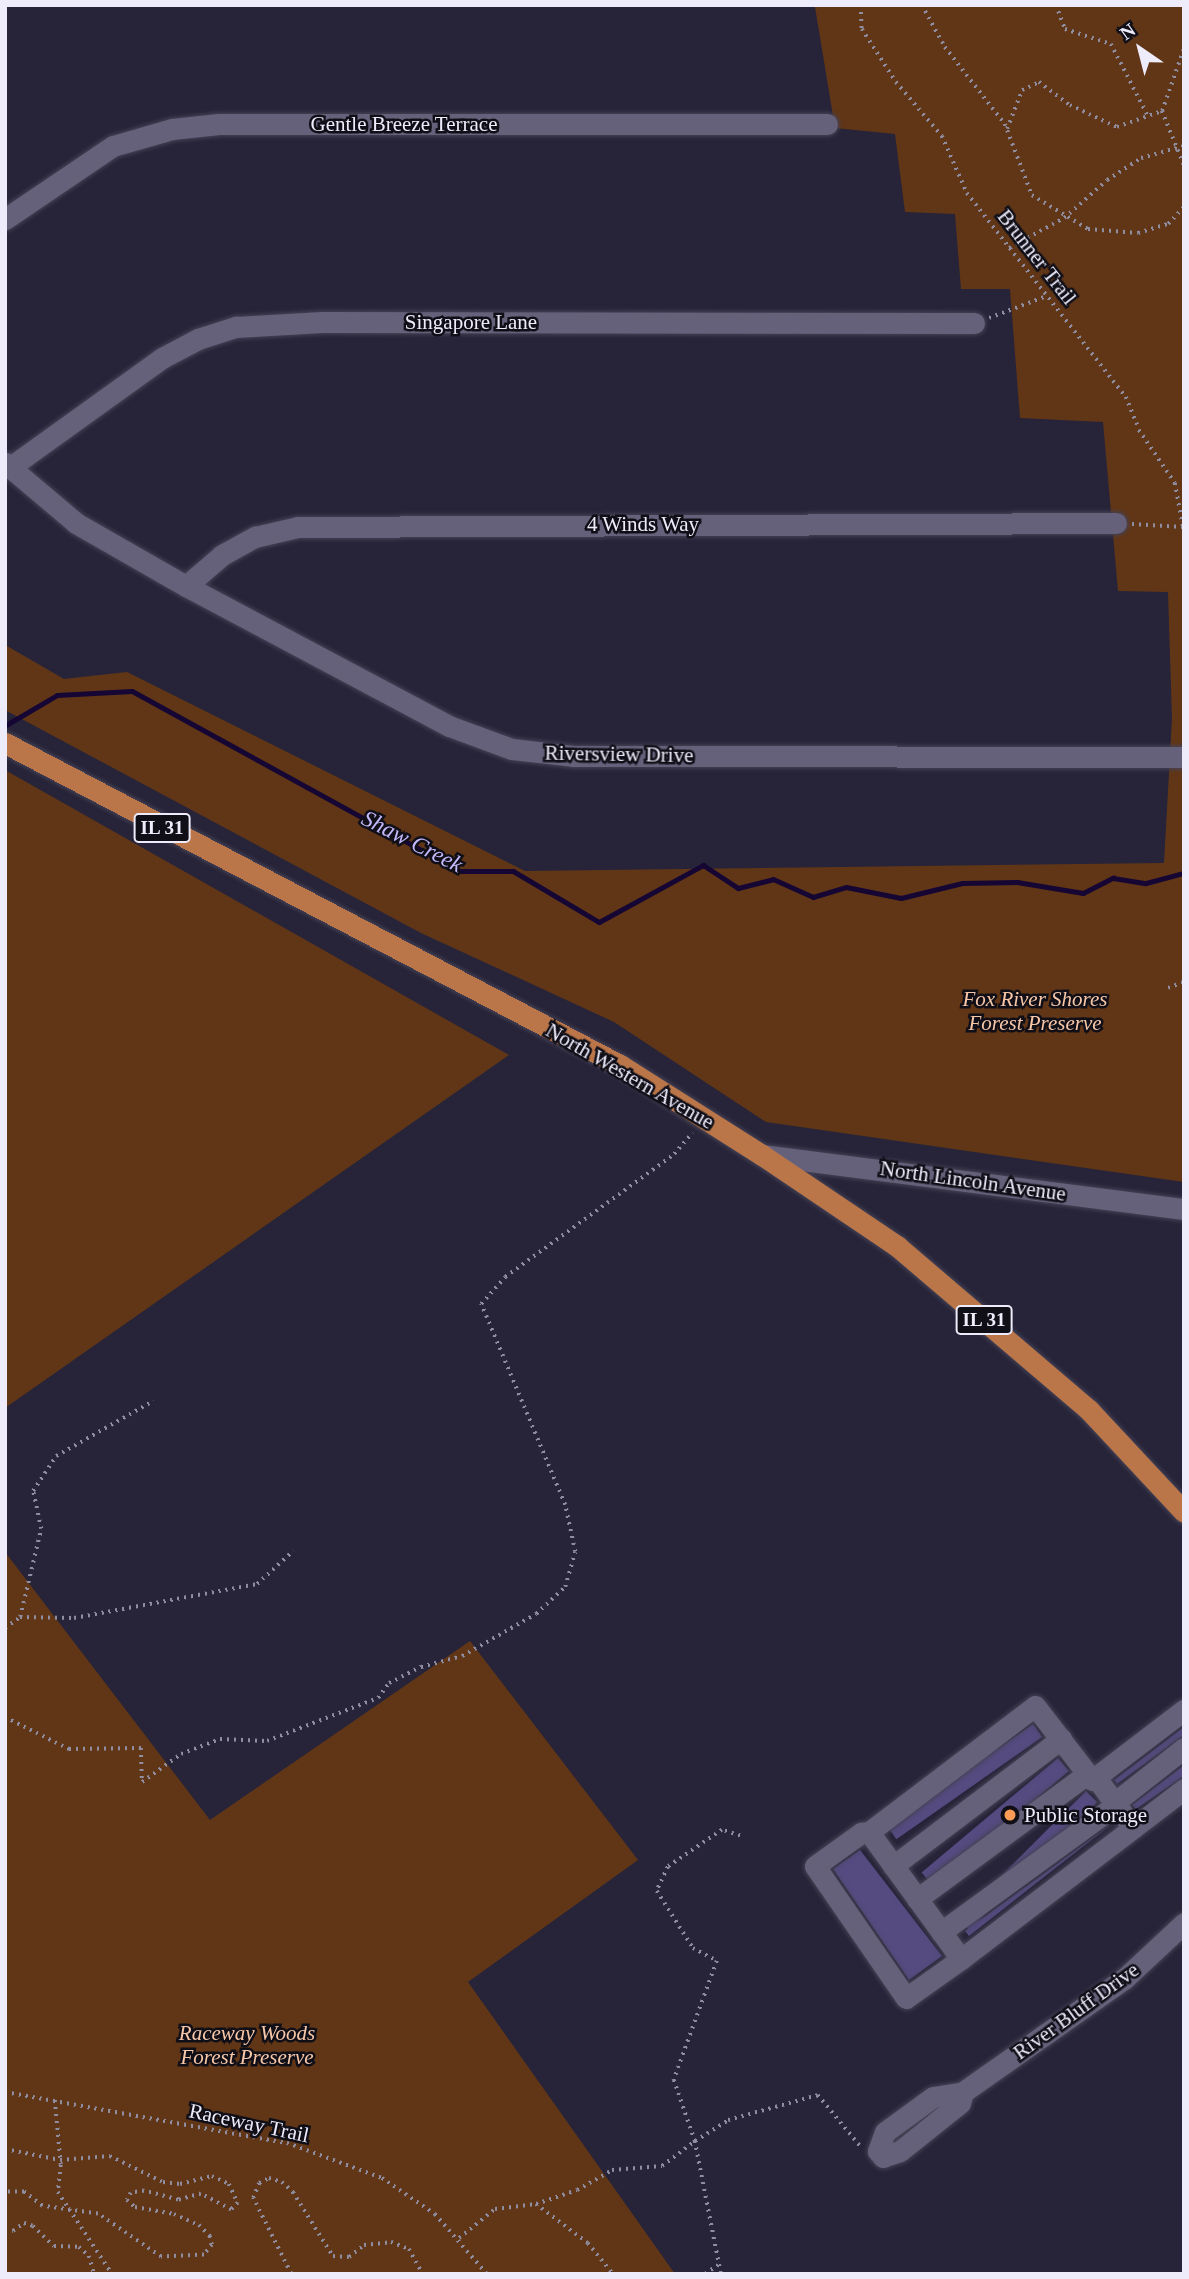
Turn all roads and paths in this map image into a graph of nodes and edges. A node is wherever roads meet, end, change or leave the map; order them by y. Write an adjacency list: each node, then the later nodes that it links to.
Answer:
1 (861, 5): 15 (path, Brunner Trail)
2 (922, 5): 8 (path)
3 (1056, 5): 6 (path)
4 (1184, 48): 5 (path)
5 (1162, 111): 6 (path); 10 (path)
6 (1148, 116): 8 (path)
7 (827, 124): 14 (street, Gentle Breeze Terrace)
8 (1007, 129): 13 (path)
9 (1184, 146): 10 (path)
10 (1173, 147): 11 (path); 13 (path)
11 (1184, 165)
12 (1184, 207): 13 (path)
13 (1064, 218): 15 (path)
14 (5, 219)
15 (1009, 248): 16 (path, Brunner Trail)
16 (1047, 296): 17 (path); 20 (path, Brunner Trail)
17 (974, 323): 18 (street, Singapore Lane)
18 (7, 465): 21 (street, Riversview Drive)
19 (1116, 523): 20 (path); 21 (street, 4 Winds Way)
20 (1183, 529)
21 (187, 586): 23 (street, Riversview Drive)
22 (5, 743): 27 (main road, North Western Avenue / IL 31)
23 (1184, 757)
24 (1184, 982): 25 (path)
25 (1168, 988)
26 (695, 1130): 35 (path)
27 (762, 1155): 28 (street, North Lincoln Avenue); 30 (main road, North Western Avenue / IL 31)
28 (1184, 1209)
29 (153, 1401): 32 (path)
30 (1184, 1512)
31 (293, 1551): 32 (path)
32 (20, 1617): 33 (path)
33 (5, 1628)
34 (1184, 1710): 38 (street)
35 (5, 1717)
36 (1061, 1739): 38 (street); 42 (street); 44 (street)
37 (1184, 1748): 40 (street)
38 (1092, 1775): 40 (street); 45 (street)
39 (1184, 1789): 41 (street)
40 (1115, 1804): 41 (street); 47 (street)
41 (1133, 1828): 48 (street)
42 (869, 1832): 44 (street); 48 (street)
43 (740, 1836): 51 (path)
44 (893, 1866): 45 (street)
45 (917, 1899): 47 (street)
46 (1184, 1923): 52 (street, River Bluff Drive)
47 (941, 1932): 48 (street)
48 (961, 1959)
49 (5, 2092): 50 (path, Raceway Trail)
50 (55, 2100): 54 (path); 59 (path, Raceway Trail)
51 (695, 2141): 52 (path); 56 (path); 60 (path)
52 (878, 2141)
53 (5, 2149): 54 (path)
54 (60, 2160): 57 (path); 57 (path)
55 (5, 2192): 57 (path)
56 (536, 2204): 59 (path); 66 (path)
57 (69, 2209): 62 (path)
58 (5, 2230): 61 (path)
59 (459, 2238): 65 (path, Raceway Trail)
60 (718, 2265): 67 (path); 68 (path)
61 (94, 2274)
62 (112, 2274)
63 (291, 2274): 64 (path)
64 (422, 2274)
65 (487, 2274)
66 (613, 2274)
67 (705, 2274)
68 (721, 2274)

